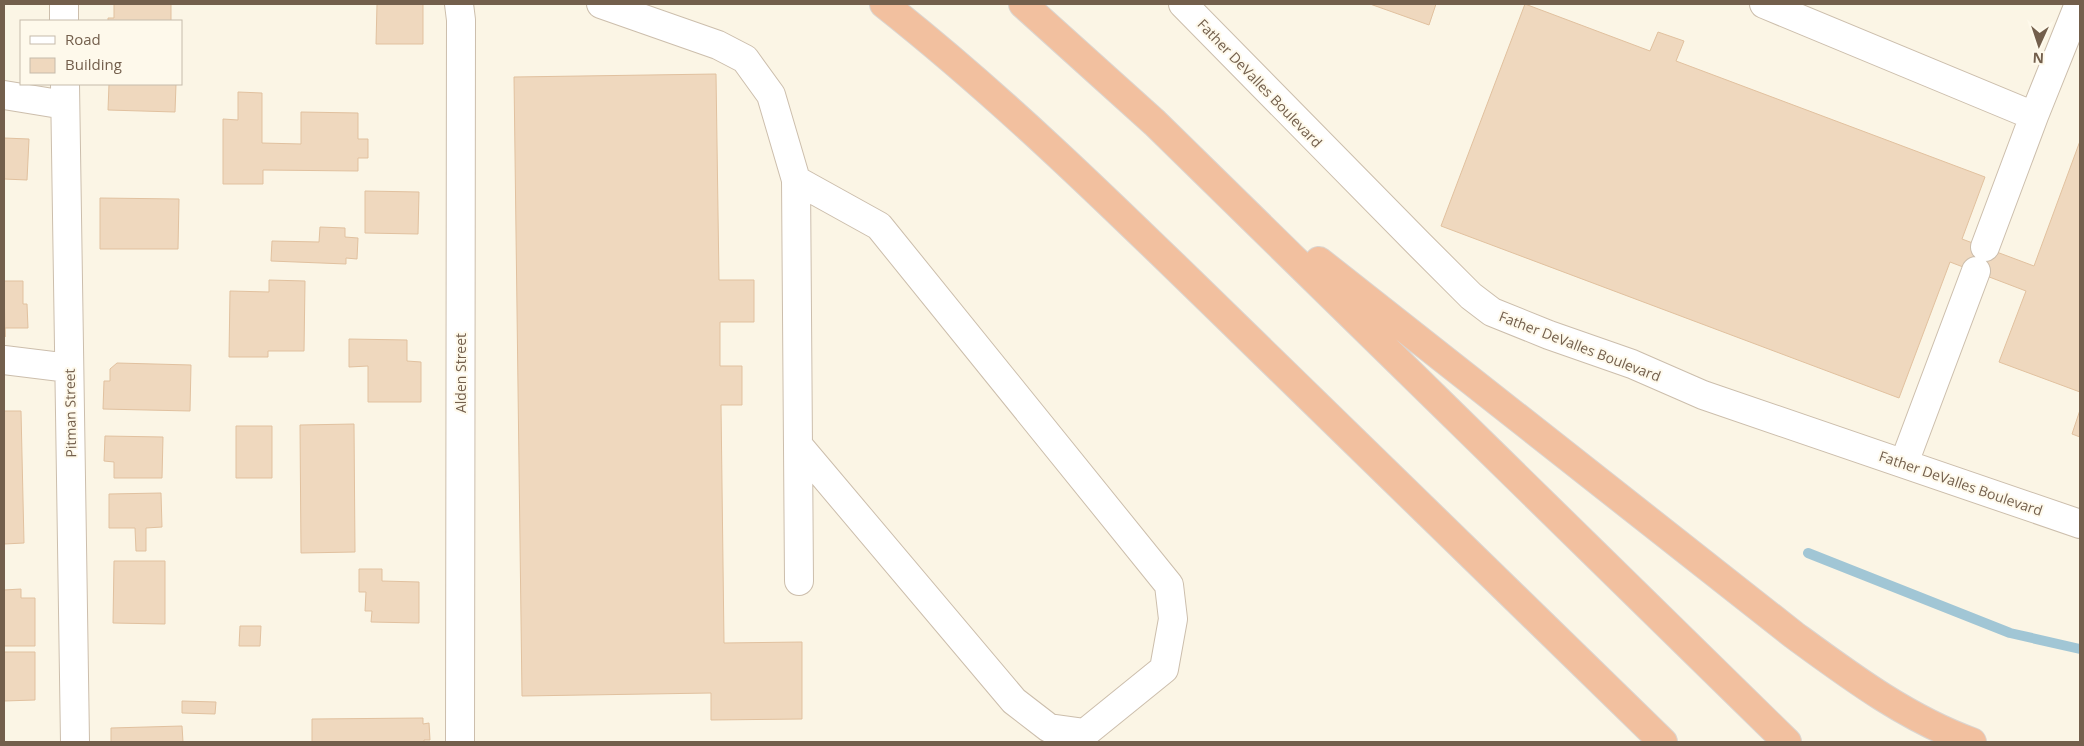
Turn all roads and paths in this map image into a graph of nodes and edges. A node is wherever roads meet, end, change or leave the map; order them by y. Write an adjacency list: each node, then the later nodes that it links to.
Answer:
1 (64, 4): 9 (street)
2 (459, 4): 22 (street, Alden Street)
3 (601, 4): 14 (street)
4 (884, 4): 23 (highway)
5 (1023, 4): 13 (highway)
6 (1182, 4): 18 (street, Father DeValles Boulevard)
7 (1764, 4): 12 (street)
8 (2079, 4): 12 (street)
9 (64, 20)
10 (65, 94): 11 (street); 16 (street, Pitman Street)
11 (4, 95)
12 (2034, 116): 18 (street)
13 (1202, 169): 24 (highway); 25 (highway)
14 (796, 180): 17 (street); 17 (street)
15 (4, 360): 16 (street)
16 (69, 368): 21 (street, Pitman Street)
17 (798, 445): 20 (street)
18 (1904, 464): 19 (street, Father DeValles Boulevard)
19 (2080, 524)
20 (800, 581)
21 (75, 742)
22 (460, 742)
23 (1663, 742)
24 (1787, 742)
25 (1972, 742)

